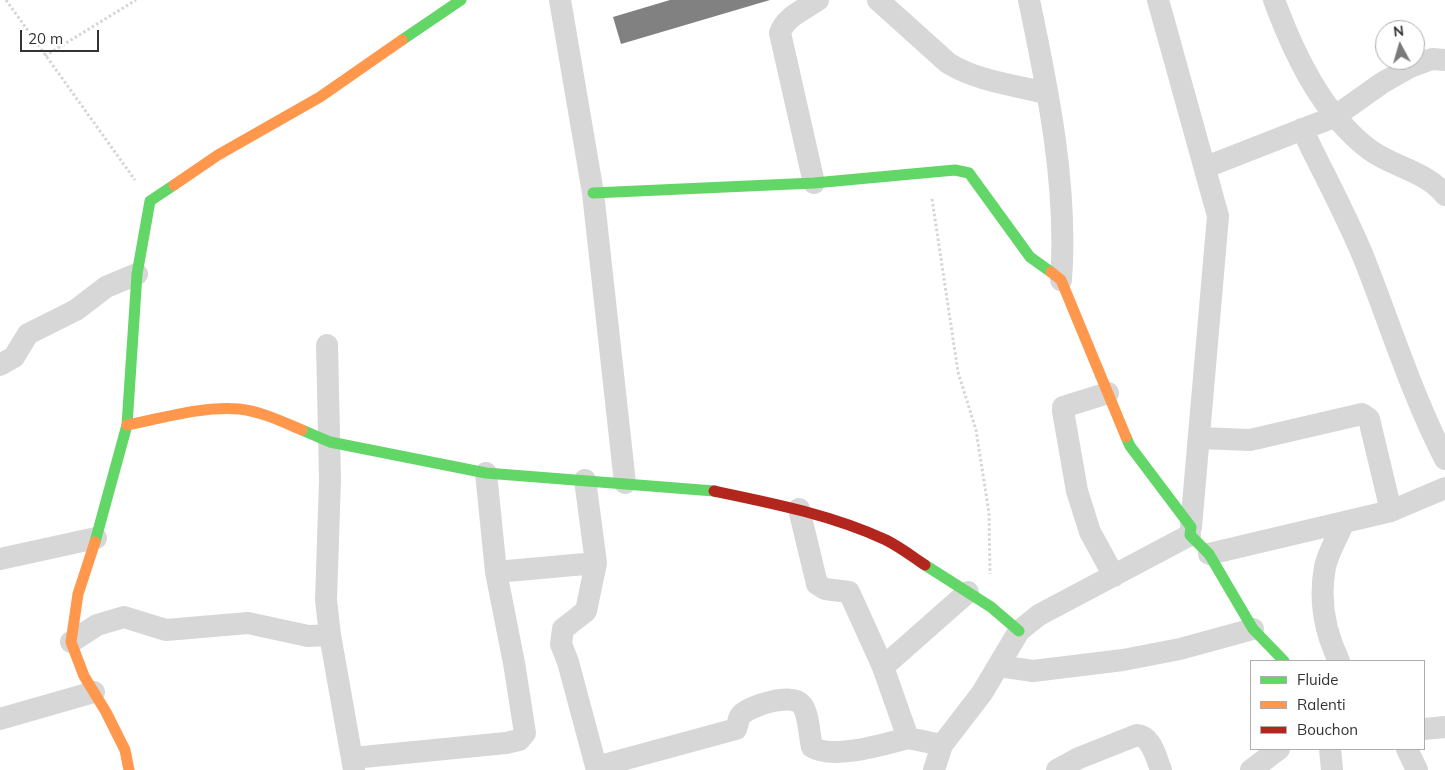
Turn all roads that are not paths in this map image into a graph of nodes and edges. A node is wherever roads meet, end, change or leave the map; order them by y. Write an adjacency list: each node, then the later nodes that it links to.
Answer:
1 (461, 0): 16 (street)
2 (560, 0): 14 (street)
3 (818, 0): 13 (street)
4 (878, 0): 9 (street)
5 (1028, 0): 9 (street)
6 (1158, 0): 12 (street)
7 (1274, 0): 10 (street)
8 (1441, 54): 10 (street)
9 (1046, 93): 17 (street)
10 (1334, 117): 11 (street); 15 (street)
11 (1302, 129): 12 (street); 24 (street)
12 (1206, 167): 22 (street)
13 (814, 183): 14 (street); 17 (street)
14 (593, 193): 27 (street)
15 (1445, 195)
16 (137, 274): 19 (street); 21 (street)
17 (1061, 280): 20 (street)
18 (327, 345): 23 (street)
19 (0, 365)
20 (1108, 393): 32 (street); 38 (street)
21 (126, 425): 23 (street); 33 (street)
22 (1199, 438): 30 (street); 32 (street)
23 (330, 442): 25 (street); 42 (street)
24 (1445, 459)
25 (486, 473): 26 (street); 37 (street)
26 (585, 480): 27 (street); 36 (street)
27 (625, 483): 29 (street)
28 (1445, 488): 30 (street)
29 (799, 509): 39 (street); 47 (street)
30 (1391, 511): 31 (street)
31 (1343, 524): 34 (street); 45 (street)
32 (1190, 531): 34 (street); 38 (street)
33 (96, 538): 35 (street); 43 (street)
34 (1209, 554): 40 (street)
35 (0, 559)
36 (596, 563): 37 (street); 58 (street)
37 (496, 572): 57 (street)
38 (1114, 576): 41 (street)
39 (968, 592): 41 (street); 47 (street)
40 (1253, 629): 44 (street); 46 (street)
41 (1019, 631): 46 (street)
42 (330, 635): 43 (street); 57 (street)
43 (71, 642): 48 (street)
44 (1283, 660)
45 (1339, 660)
46 (999, 666): 53 (street)
47 (883, 667): 52 (street)
48 (94, 692): 49 (street); 59 (street)
49 (0, 719)
50 (1445, 727): 51 (street)
51 (1425, 729)
52 (908, 738): 53 (street); 58 (street)
53 (942, 745): 60 (street)
54 (1278, 750): 63 (street)
55 (1330, 750): 64 (street)
56 (1407, 750): 65 (street)
57 (354, 764)
58 (596, 769)
59 (129, 770)
60 (934, 770)
61 (1057, 770): 62 (street)
62 (1161, 770)
63 (1251, 770)
64 (1332, 770)
65 (1417, 770)

